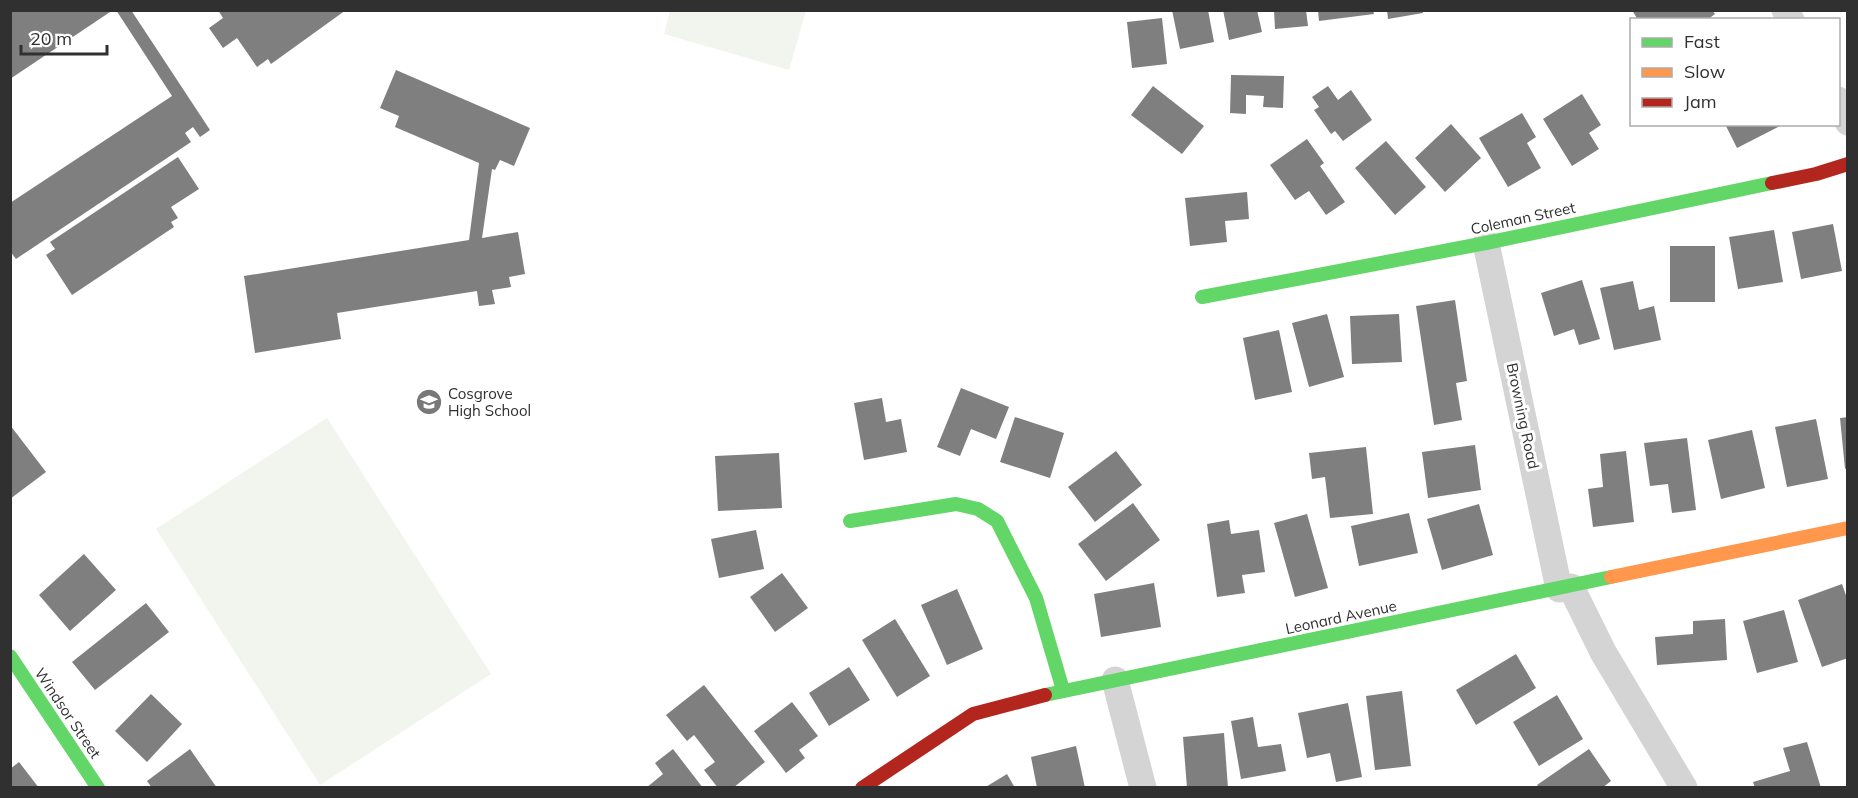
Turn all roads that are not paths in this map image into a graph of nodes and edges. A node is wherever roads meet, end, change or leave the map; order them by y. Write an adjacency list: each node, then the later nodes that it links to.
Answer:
1 (1840, 102): 2 (street)
2 (1848, 122)
3 (1848, 164): 4 (street, Coleman Street)
4 (1486, 243): 5 (street, Coleman Street); 8 (street, Browning Road)
5 (1202, 297)
6 (850, 521): 11 (street)
7 (1848, 528): 8 (street, Leonard Avenue)
8 (1565, 588): 10 (street, Leonard Avenue); 15 (street, Browning Road)
9 (10, 656): 12 (street, Windsor Street)
10 (1115, 680): 11 (street, Leonard Avenue); 14 (street)
11 (1063, 690): 13 (street, Leonard Avenue)
12 (98, 788)
13 (862, 788)
14 (1143, 788)
15 (1684, 788)

